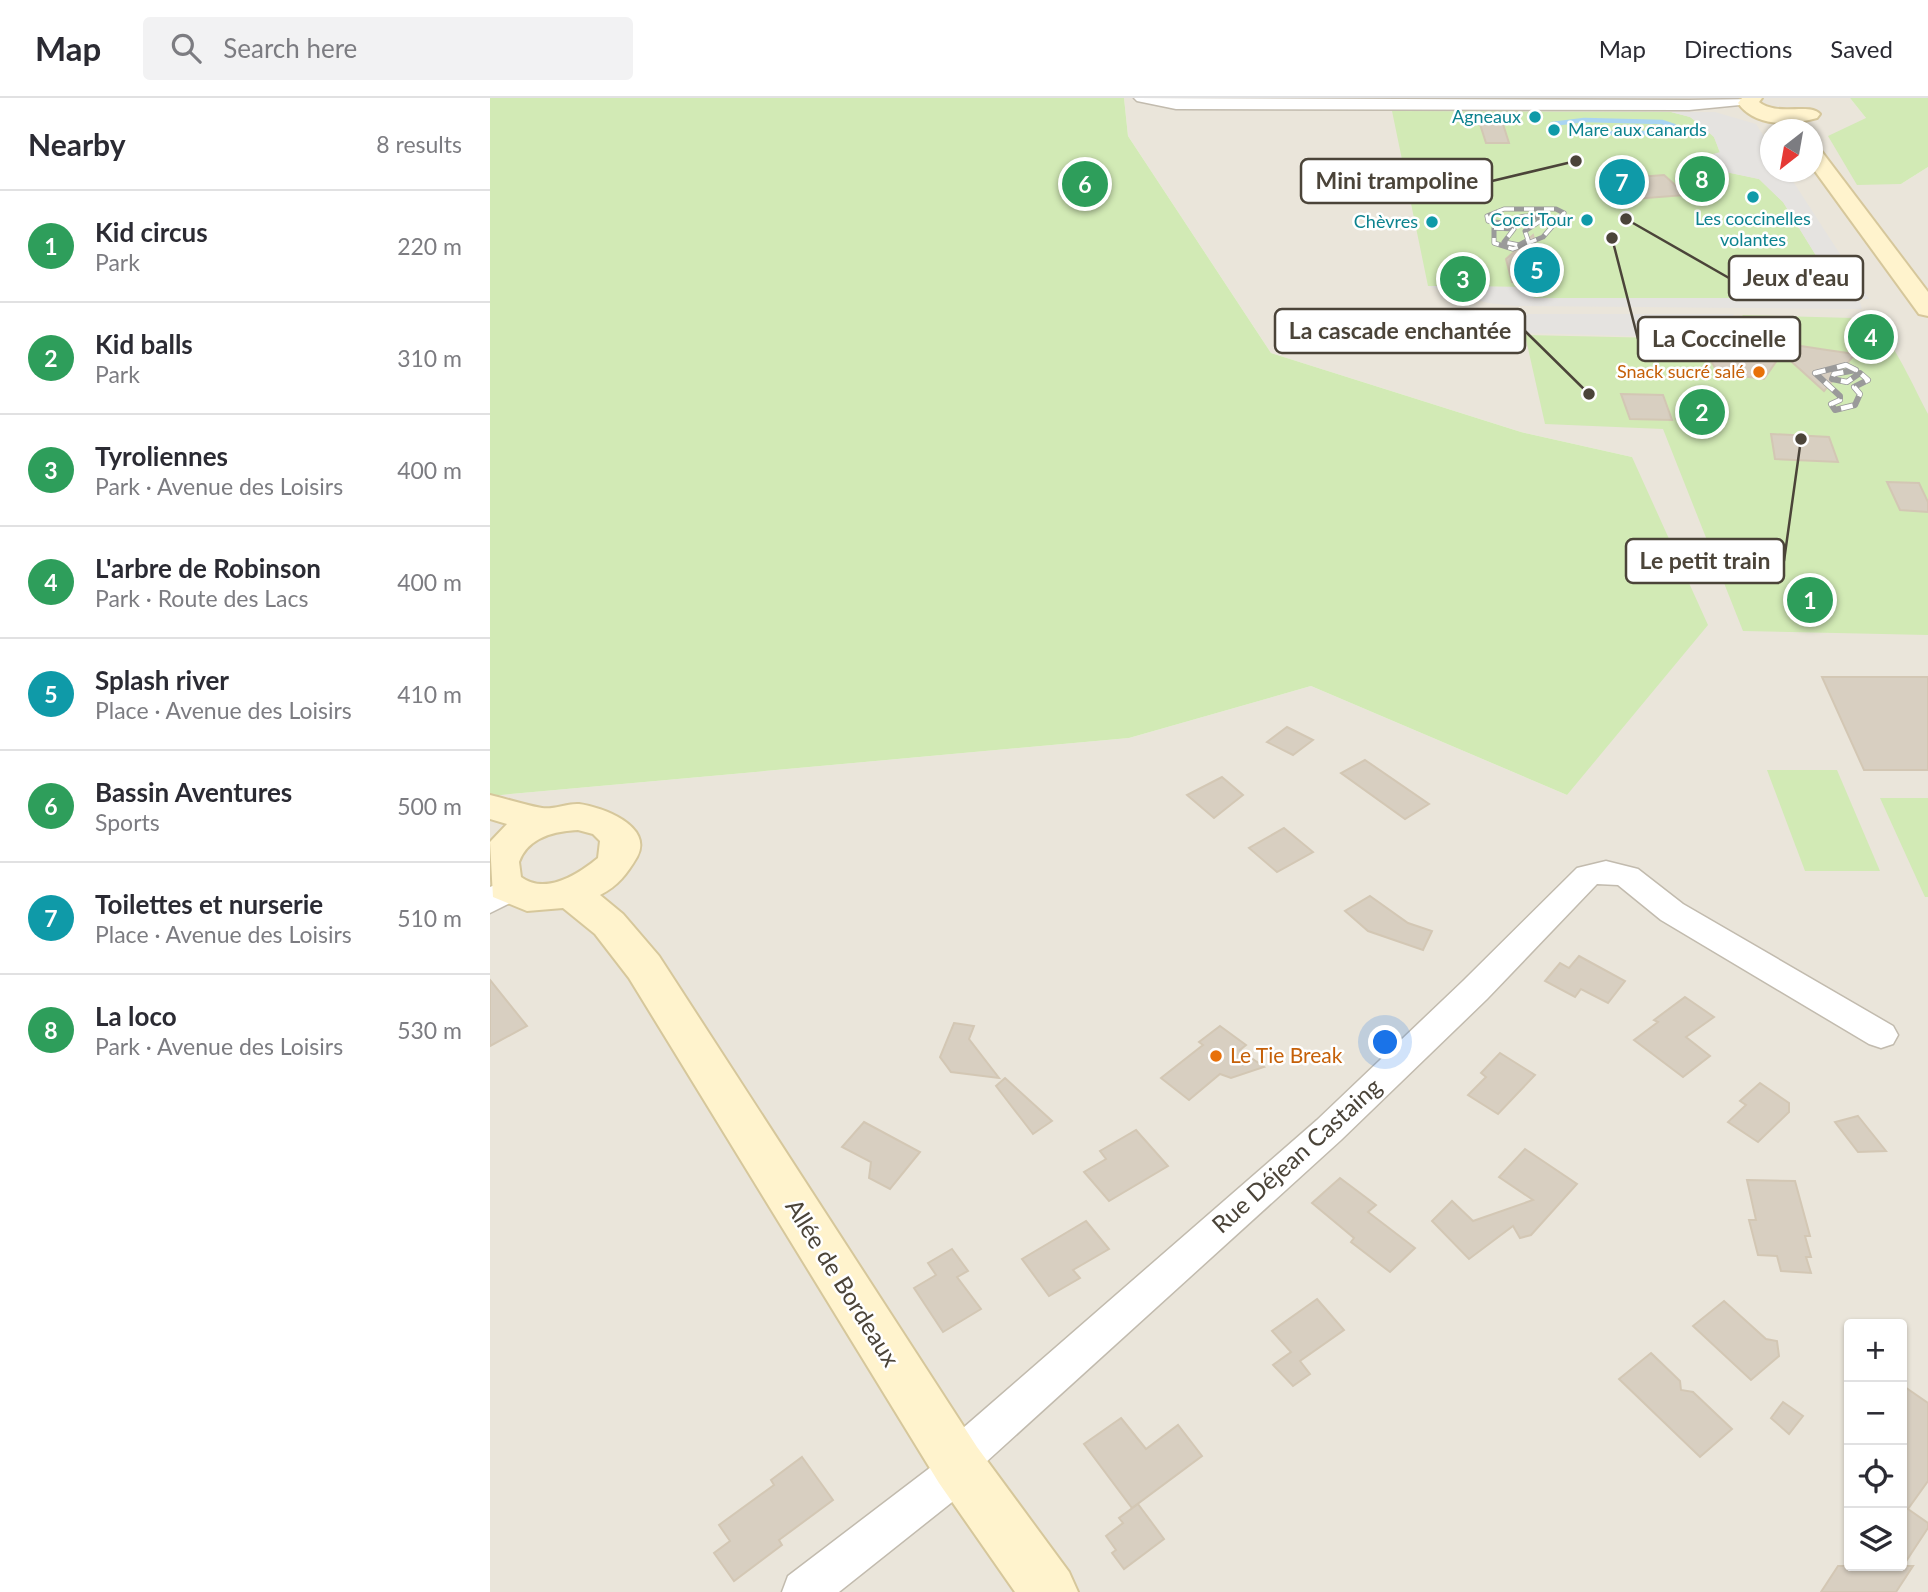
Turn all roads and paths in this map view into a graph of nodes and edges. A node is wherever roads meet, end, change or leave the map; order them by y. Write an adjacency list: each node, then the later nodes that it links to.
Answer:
1 (1142, 98): 2 (street)
2 (1757, 106): 3 (main road); 4 (main road)
3 (1805, 114)
4 (1776, 119)
5 (1823, 167): 6 (main road)
6 (1928, 309)
7 (490, 807): 8 (main road)
8 (546, 822): 9 (main road); 10 (main road)
9 (497, 841): 12 (main road)
10 (612, 867): 11 (main road); 13 (main road, Allée de Bordeaux)
11 (572, 894): 12 (main road); 13 (main road, Allée de Bordeaux)
12 (500, 896)
13 (644, 967): 15 (main road, Allée de Bordeaux)
14 (1881, 1035): 15 (street, Rue Déjean Castaing)
15 (958, 1465): 16 (street, Rue Déjean Castaing); 17 (main road, Allée de Bordeaux)
16 (804, 1592)
17 (1049, 1592)

